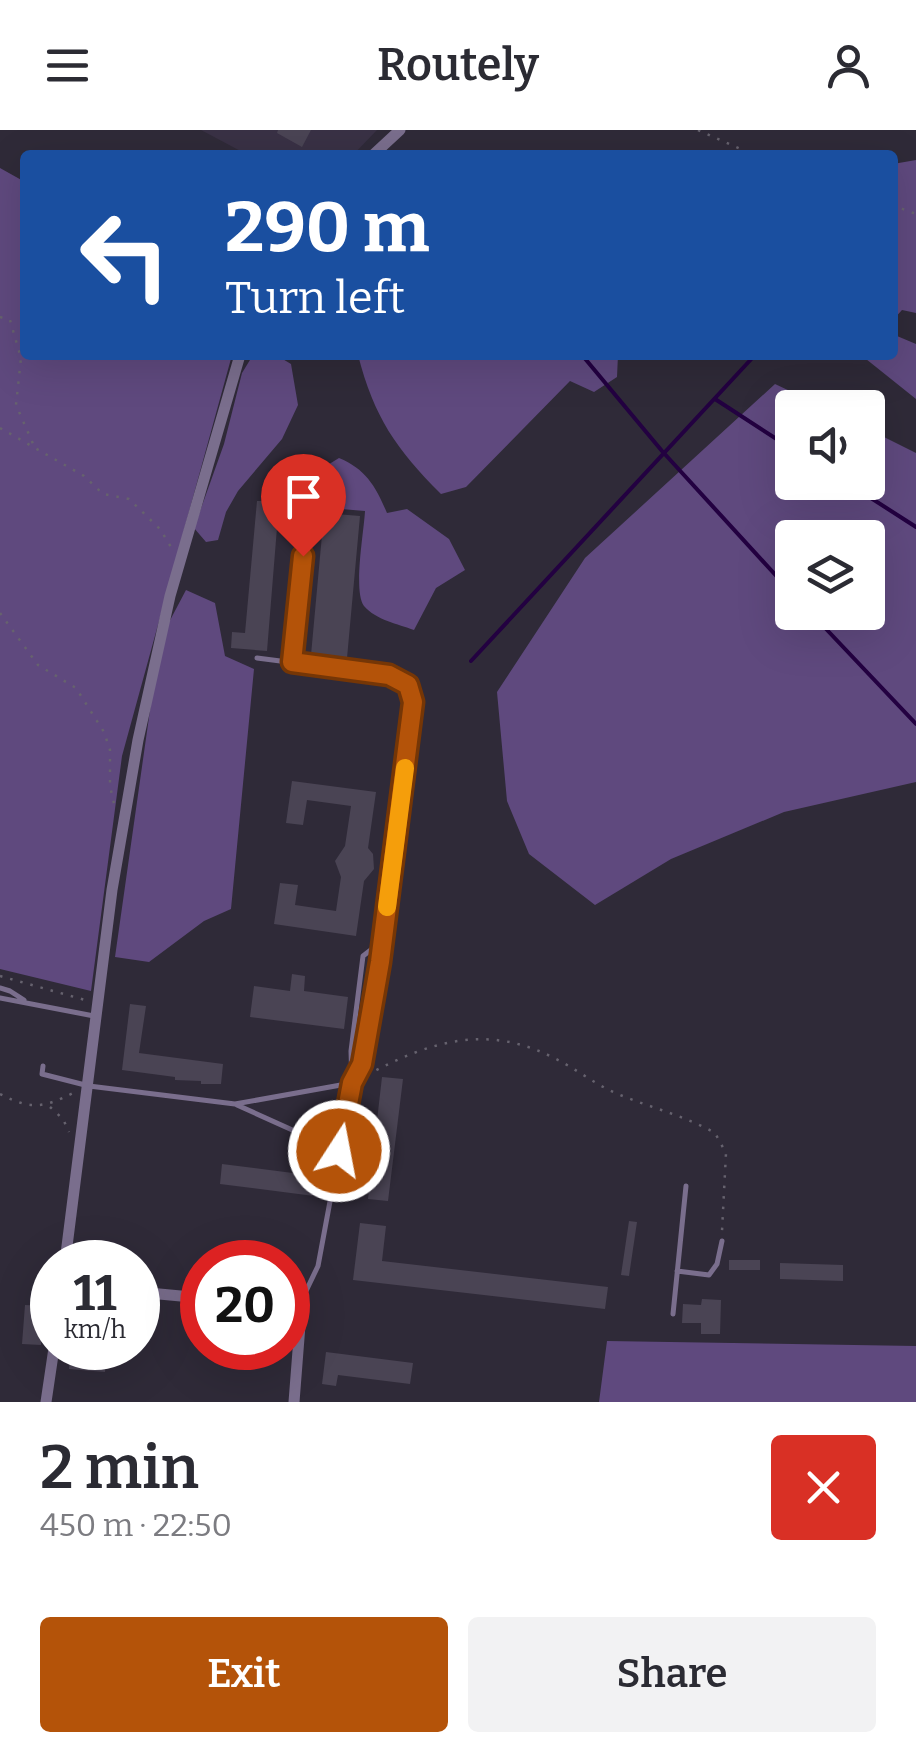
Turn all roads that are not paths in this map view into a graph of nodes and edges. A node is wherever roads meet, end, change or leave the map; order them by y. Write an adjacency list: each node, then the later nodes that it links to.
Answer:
1 (400, 130): 2 (street)
2 (378, 150)
3 (239, 360): 11 (street)
4 (303, 556): 6 (lane)
5 (257, 658): 6 (lane)
6 (292, 662): 7 (lane)
7 (382, 950): 13 (lane); 13 (lane)
8 (0, 988): 10 (lane)
9 (0, 998): 10 (lane)
10 (28, 1003): 11 (lane)
11 (98, 1010): 14 (street)
12 (43, 1066): 14 (lane)
13 (352, 1083): 15 (lane); 16 (lane)
14 (90, 1086): 15 (lane); 18 (street)
15 (235, 1104): 16 (lane)
16 (339, 1151): 21 (lane)
17 (686, 1186): 20 (lane)
18 (68, 1240)
19 (722, 1241): 20 (lane)
20 (677, 1271): 22 (lane)
21 (310, 1280)
22 (673, 1314)
23 (51, 1370): 25 (street)
24 (297, 1370): 26 (street)
25 (46, 1402)
26 (294, 1402)

